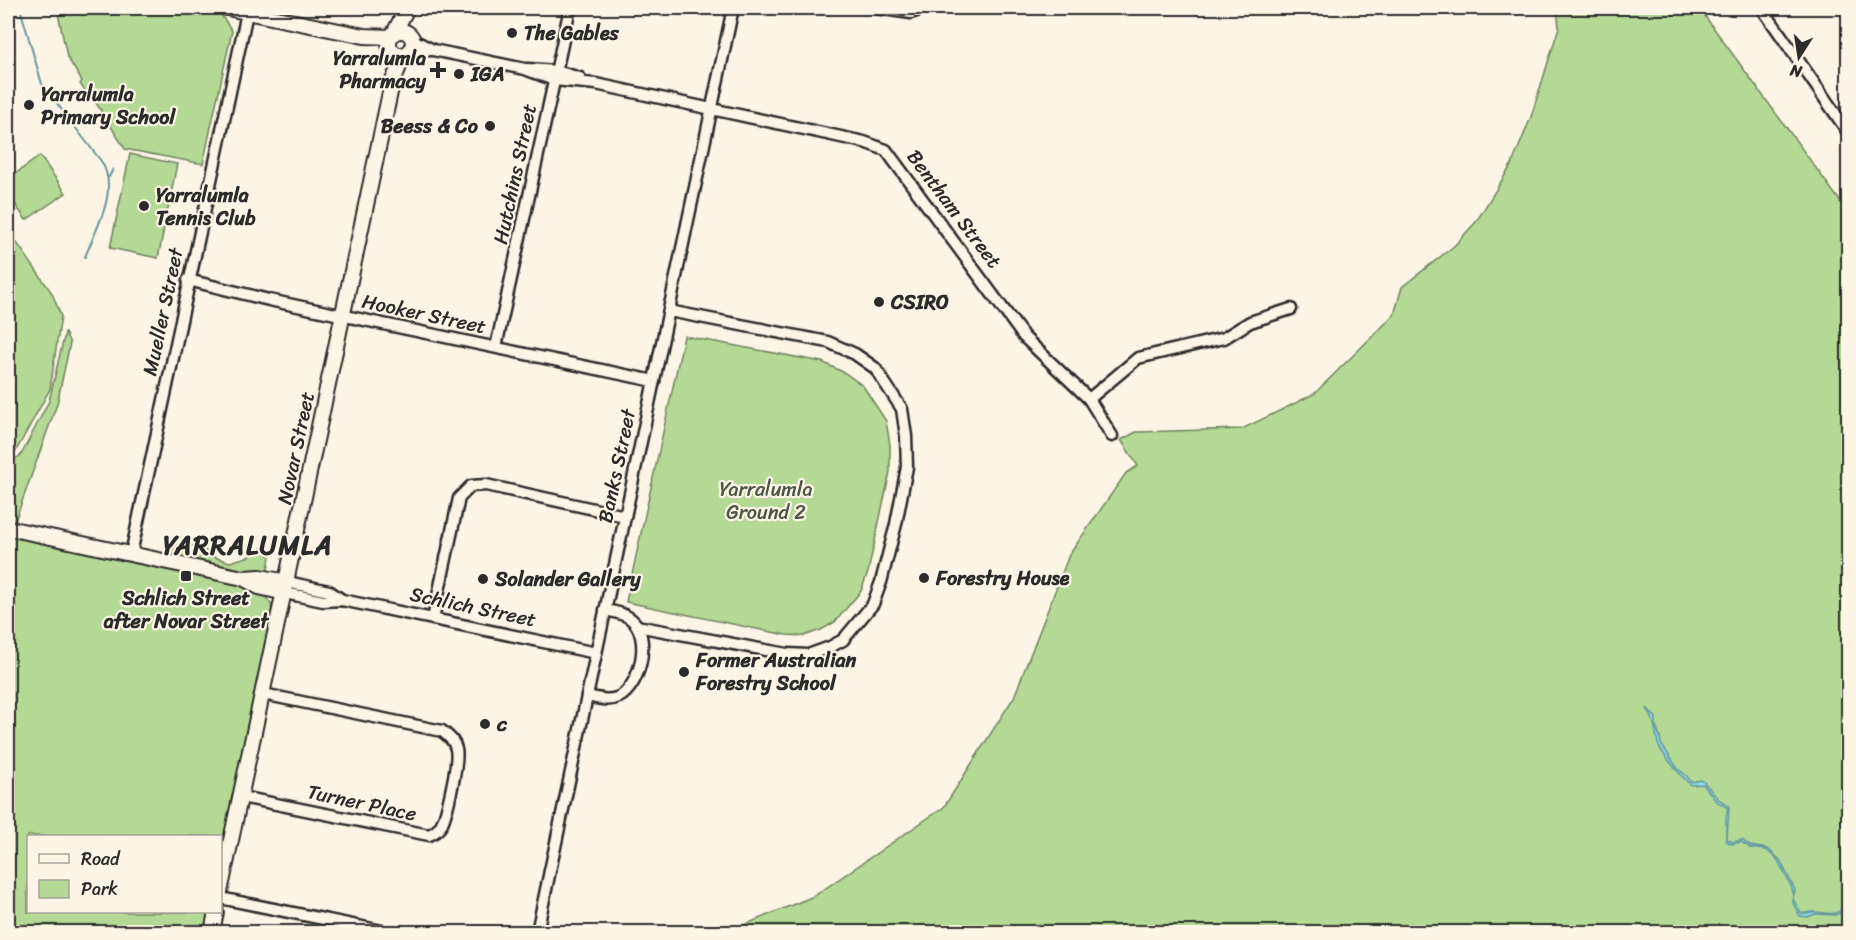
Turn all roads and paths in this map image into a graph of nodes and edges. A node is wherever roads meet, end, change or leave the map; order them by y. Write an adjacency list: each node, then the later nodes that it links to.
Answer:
1 (227, 8): 8 (main road, Bentham Street)
2 (408, 8): 9 (main road, Novar Street)
3 (570, 8): 10 (street, Hutchins Street)
4 (733, 8): 11 (street, Banks Street)
5 (876, 8): 6 (street)
6 (927, 8)
7 (1762, 8): 12 (street)
8 (247, 10): 9 (main road, Bentham Street); 13 (street, Mueller Street)
9 (401, 44): 10 (street, Bentham Street); 16 (main road, Novar Street)
10 (555, 75): 11 (street, Bentham Street); 17 (street, Hutchins Street)
11 (711, 109): 15 (street, Banks Street); 19 (street, Bentham Street)
12 (1848, 132)
13 (188, 280): 16 (street, Hooker Street); 23 (street, Mueller Street)
14 (1291, 309): 19 (street)
15 (669, 311): 18 (street, Banks Street); 27 (street)
16 (344, 315): 17 (street, Hooker Street); 24 (main road, Novar Street)
17 (496, 347): 18 (street, Hooker Street)
18 (654, 381): 21 (street, Banks Street)
19 (1089, 399): 20 (street, Bentham Street)
20 (1112, 436)
21 (625, 516): 25 (street, Banks Street); 26 (street)
22 (8, 528): 23 (main road, Schlich Street)
23 (130, 554): 24 (main road, Schlich Street)
24 (286, 587): 26 (street, Schlich Street); 29 (main road, Novar Street)
25 (605, 610): 27 (street); 28 (street, Banks Street)
26 (433, 618): 28 (street, Schlich Street)
27 (637, 626): 30 (street)
28 (596, 653): 30 (street, Banks Street)
29 (263, 694): 31 (main road, Novar Street); 31 (street, Turner Place)
30 (587, 696): 37 (street, Banks Street)
31 (241, 797): 32 (main road, Novar Street)
32 (222, 883)
33 (222, 898): 36 (street)
34 (216, 913): 35 (main road)
35 (212, 933)
36 (387, 933)
37 (537, 933)

